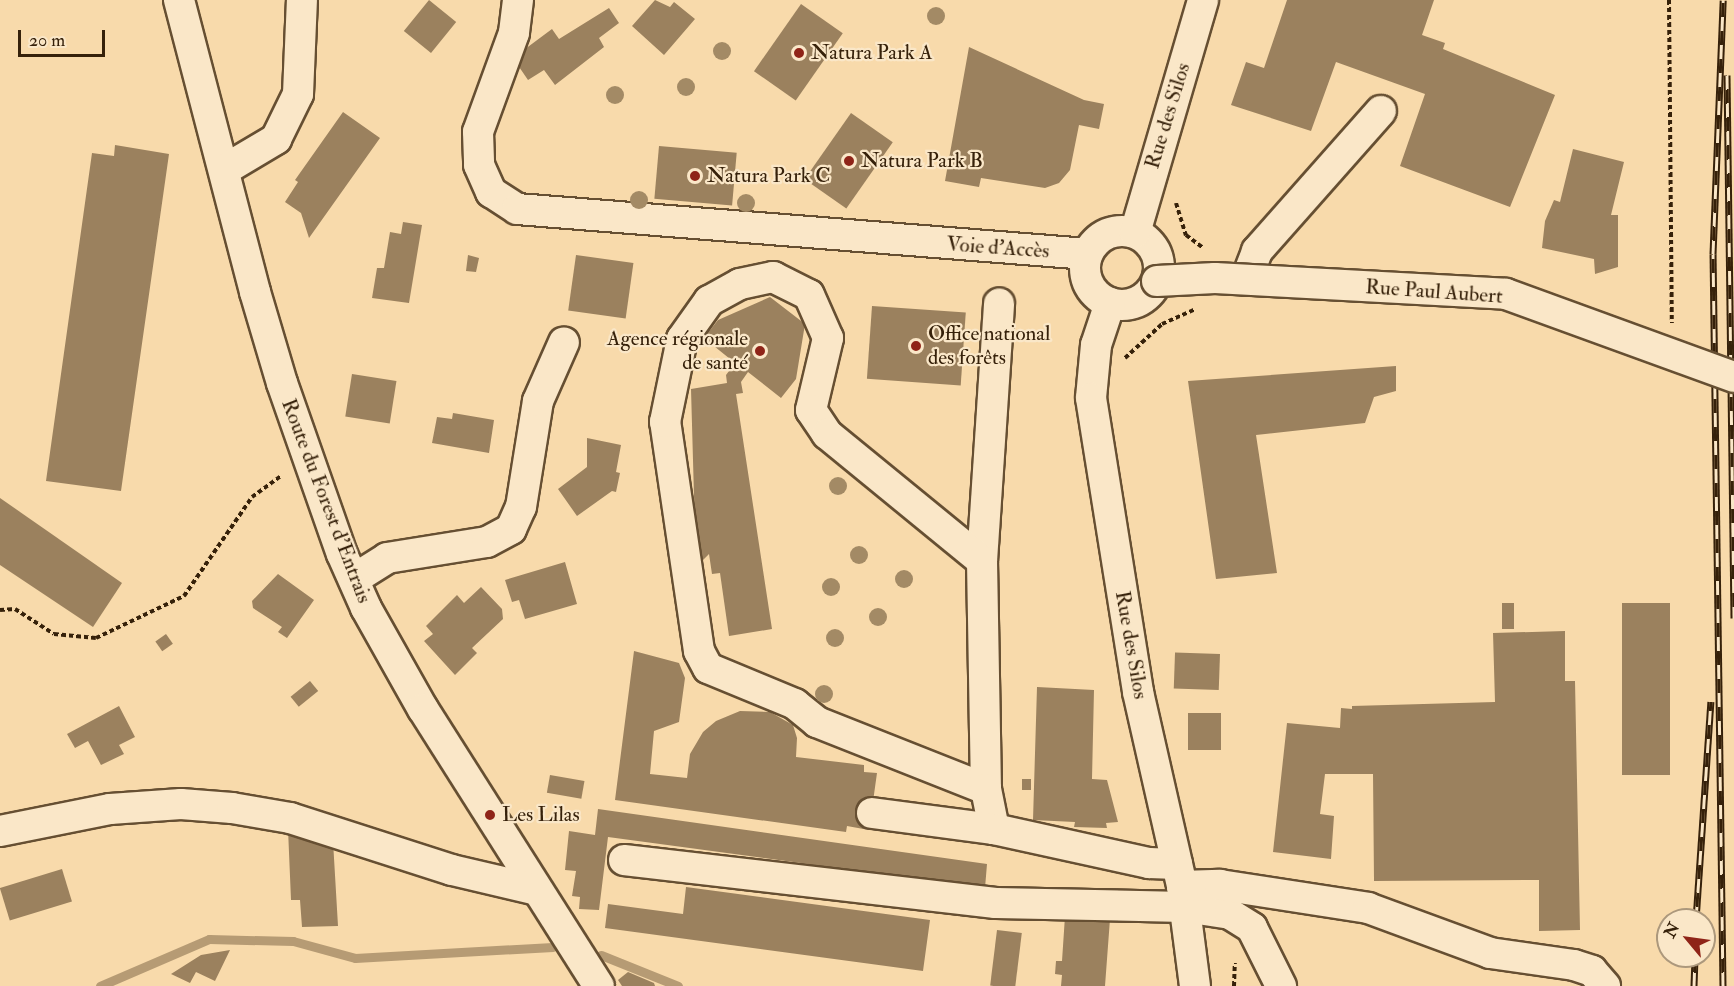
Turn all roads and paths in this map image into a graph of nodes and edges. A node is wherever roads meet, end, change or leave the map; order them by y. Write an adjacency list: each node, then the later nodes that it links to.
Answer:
1 (179, 0): 7 (street, Route du Forest d'Entrais)
2 (302, 0): 7 (street)
3 (518, 0): 10 (street, Voie d'Accès)
4 (1203, 0): 9 (street, Rue des Silos)
5 (1669, 0): 17 (path)
6 (1381, 111): 12 (street)
7 (224, 170): 20 (street, Route du Forest d'Entrais)
8 (1177, 193): 11 (path)
9 (1135, 233): 10 (street); 13 (street)
10 (1087, 254): 14 (street)
11 (1215, 278): 12 (street, Rue Paul Aubert, bridge); 13 (street, Rue Paul Aubert, bridge); 18 (path)
12 (1246, 280): 17 (street, Rue Paul Aubert, bridge)
13 (1157, 281): 14 (street)
14 (1110, 303): 29 (street, Rue des Silos)
15 (999, 304): 21 (street)
16 (564, 342): 22 (street)
17 (1673, 352): 19 (street, Rue Paul Aubert, bridge)
18 (1120, 367)
19 (1734, 377)
20 (309, 459): 22 (street, Route du Forest d'Entrais); 23 (path)
21 (982, 561): 24 (street); 24 (street)
22 (354, 579): 30 (street, Route du Forest d'Entrais)
23 (0, 610)
24 (986, 789): 26 (street)
25 (872, 813): 26 (street)
26 (994, 829): 29 (street)
27 (0, 831): 30 (street)
28 (624, 860): 29 (street)
29 (1182, 885): 33 (street, Rue des Silos); 35 (street); 36 (street)
30 (537, 890): 32 (street, Route du Forest d'Entrais)
31 (1234, 960): 34 (path)
32 (599, 986)
33 (1195, 986)
34 (1234, 986)
35 (1281, 986)
36 (1605, 986)

